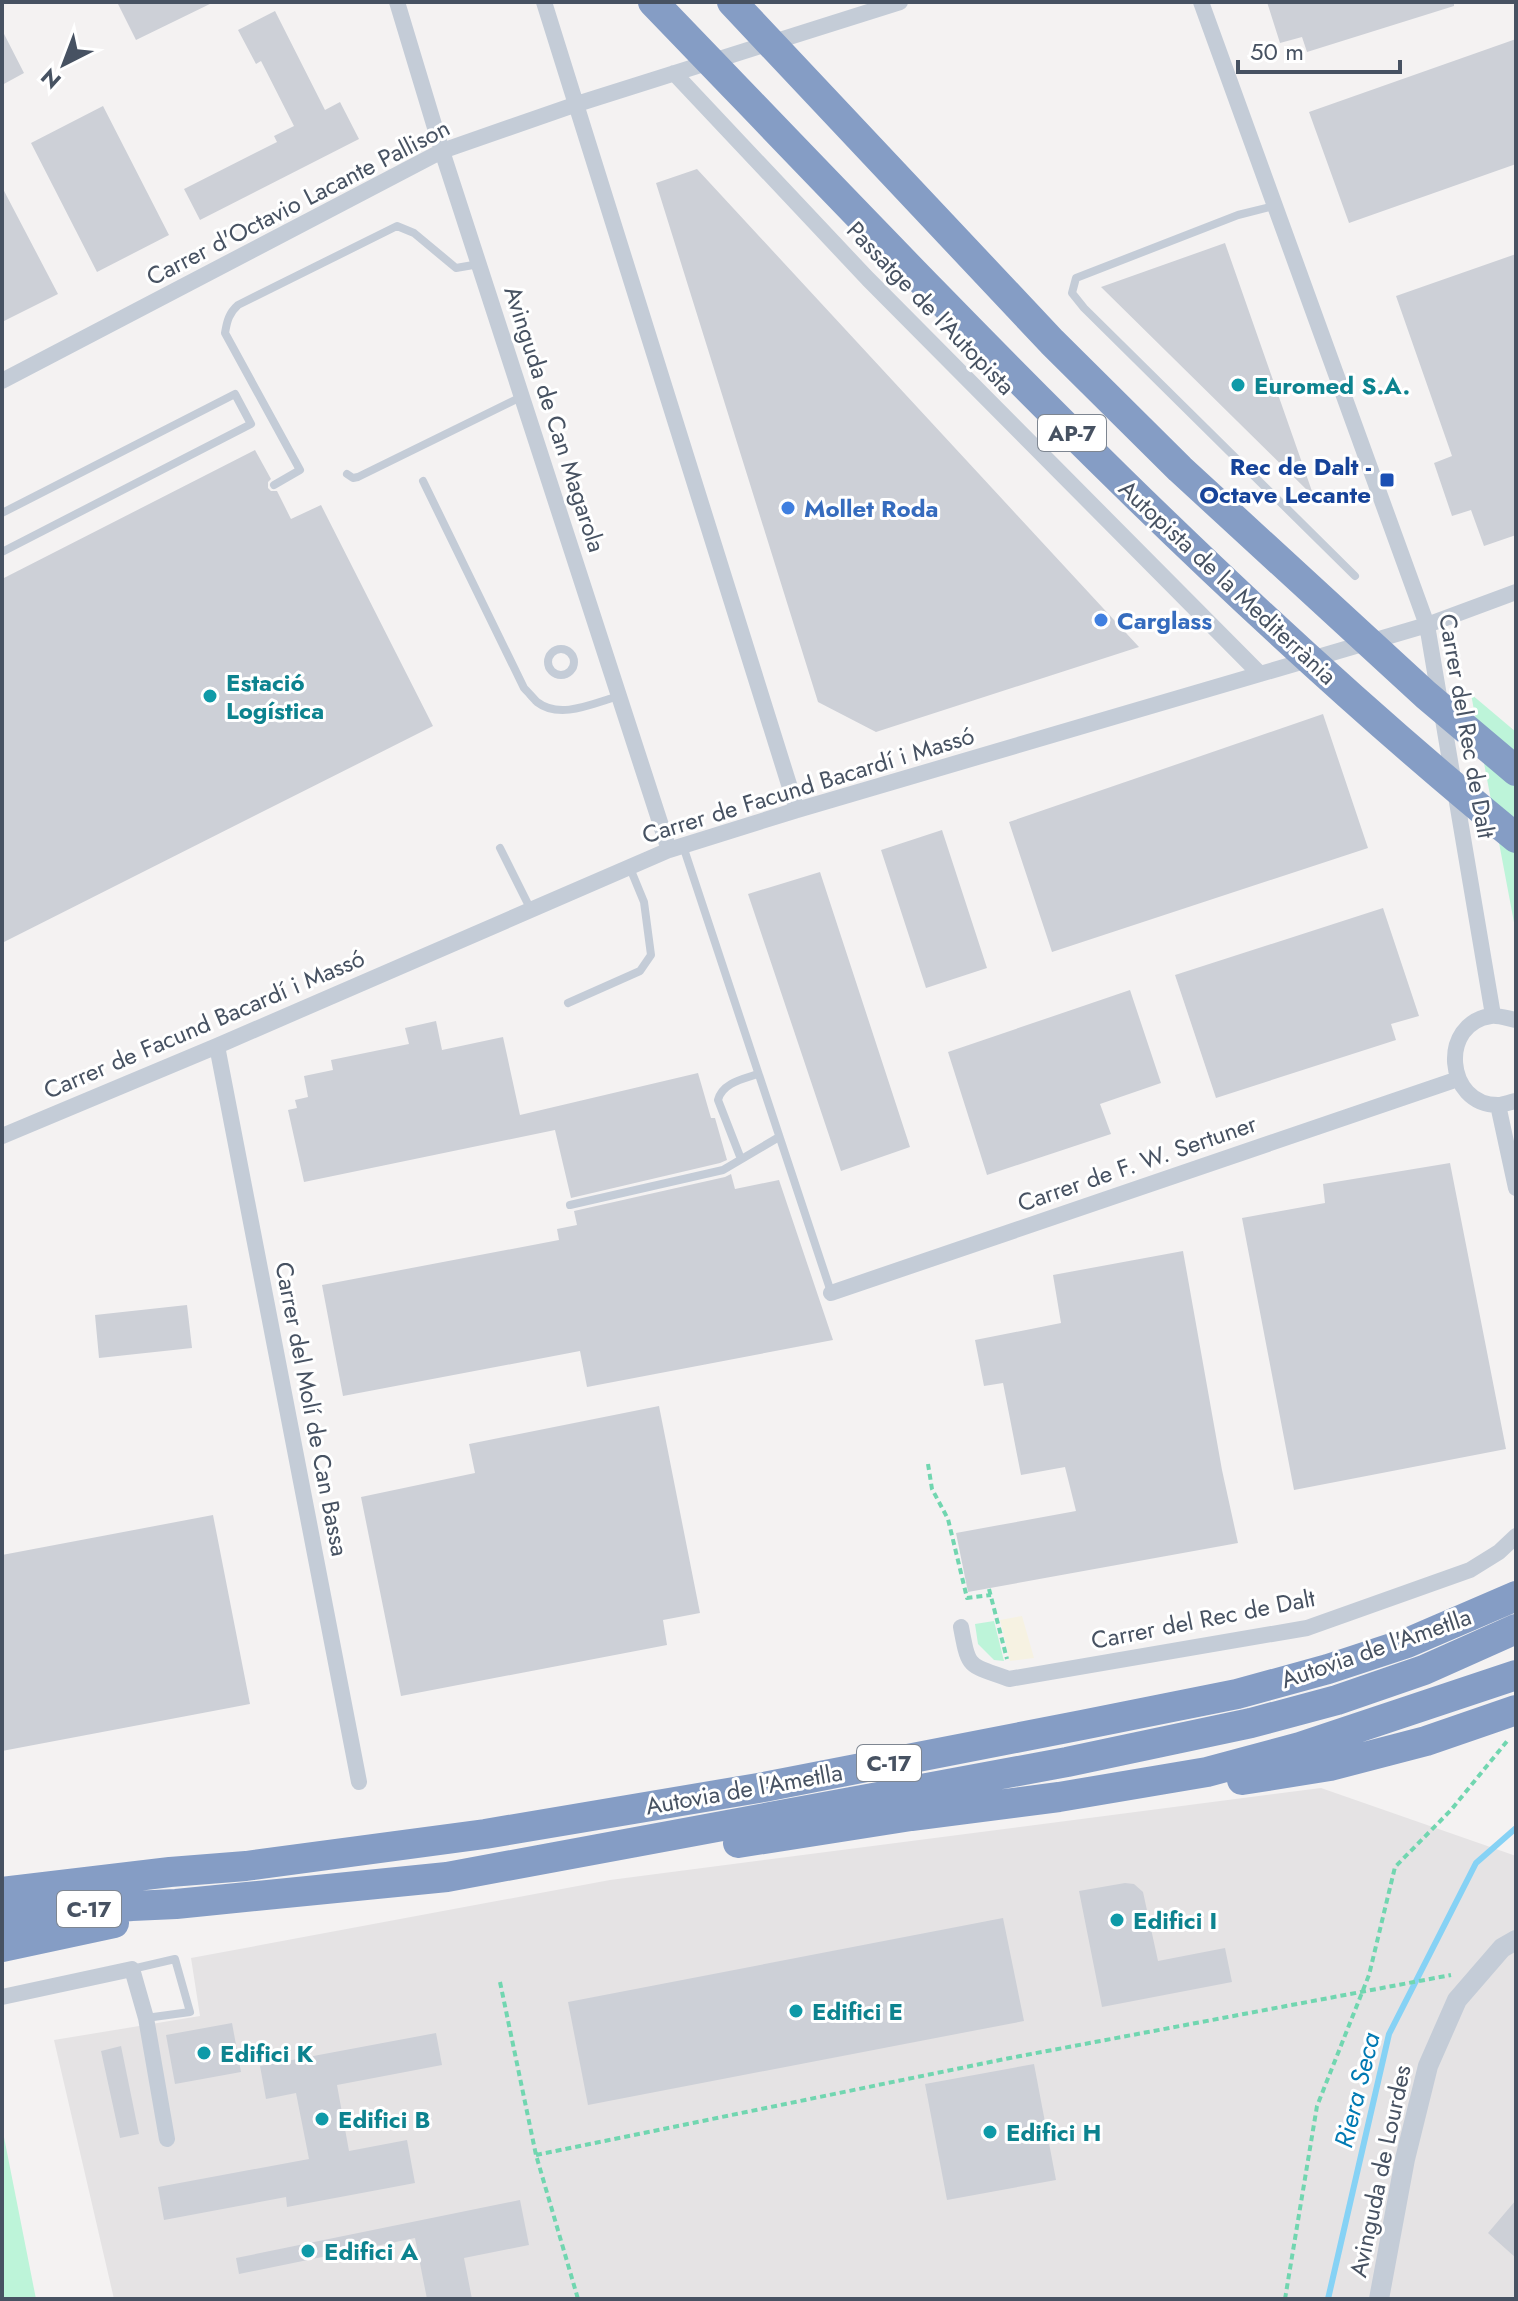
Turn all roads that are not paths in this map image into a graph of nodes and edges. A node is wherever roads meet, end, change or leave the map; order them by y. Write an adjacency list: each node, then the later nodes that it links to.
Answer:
1 (397, 2): 9 (street, Avinguda de Can Magarola)
2 (544, 2): 8 (street)
3 (653, 2): 26 (highway, Autopista de la Mediterrània / AP-7)
4 (732, 2): 24 (highway, Autopista de la Mediterrània / AP-7)
5 (900, 2): 7 (street, Carrer d'Octavio Lacante Pallison)
6 (1201, 2): 10 (street, Carrer del Rec de Dalt)
7 (674, 73): 8 (street, Carrer d'Octavio Lacante Pallison); 22 (street, Passatge de l'Autopista)
8 (577, 104): 9 (street, Carrer d'Octavio Lacante Pallison); 25 (street)
9 (442, 151): 11 (street, Avinguda de Can Magarola); 12 (street, Carrer d'Octavio Lacante Pallison)
10 (1275, 206): 19 (lane); 21 (street, Carrer del Rec de Dalt)
11 (479, 264): 13 (street, Avinguda de Can Magarola); 16 (lane)
12 (2, 381)
13 (522, 396): 14 (lane); 23 (street, Avinguda de Can Magarola)
14 (347, 474)
15 (423, 481): 23 (lane)
16 (274, 485)
17 (2, 513): 18 (lane)
18 (2, 552)
19 (1355, 576)
20 (1516, 592): 21 (street, Carrer de Facund Bacardí i Massó)
21 (1427, 625): 22 (street, Carrer de Facund Bacardí i Massó); 32 (street, Carrer del Rec de Dalt)
22 (1260, 674): 25 (street, Carrer de Facund Bacardí i Massó)
23 (619, 696): 28 (street, Avinguda de Can Magarola)
24 (1516, 771)
25 (797, 810): 28 (street, Carrer de Facund Bacardí i Massó)
26 (1516, 838)
27 (500, 848): 30 (lane)
28 (676, 848): 29 (street, Carrer de Facund Bacardí i Massó); 35 (lane)
29 (630, 867): 30 (street, Carrer de Facund Bacardí i Massó); 31 (lane)
30 (531, 910): 34 (street, Carrer de Facund Bacardí i Massó)
31 (568, 1003)
32 (1493, 1015): 33 (street); 36 (street)
33 (1516, 1020)
34 (217, 1046): 39 (street, Carrer de Facund Bacardí i Massó); 51 (street, Carrer del Molí de Can Bassa)
35 (758, 1074): 40 (lane); 41 (lane)
36 (1458, 1079): 38 (street); 44 (street, Carrer de F. W. Sertuner)
37 (1516, 1101): 38 (street)
38 (1498, 1105): 42 (street)
39 (2, 1136)
40 (779, 1137): 41 (lane); 44 (lane)
41 (741, 1159): 43 (lane)
42 (1516, 1188)
43 (570, 1205)
44 (831, 1293)
45 (1516, 1536): 47 (street, Carrer del Rec de Dalt)
46 (1516, 1596): 54 (highway, Autovia de l'Ametlla / C-17)
47 (961, 1627)
48 (1516, 1629): 55 (highway, Autovia de l'Ametlla / C-17)
49 (1516, 1675): 52 (highway)
50 (1515, 1721): 52 (highway)
51 (359, 1782)
52 (1136, 1784): 55 (highway)
53 (2, 1872): 54 (highway)
54 (170, 1872): 56 (highway, Autovia de l'Ametlla / C-17)
55 (447, 1877): 57 (highway, Autovia de l'Ametlla / C-17)
56 (2, 1892)
57 (176, 1904): 58 (highway, Autovia de l'Ametlla / C-17); 60 (highway)
58 (2, 1917)
59 (1516, 1940): 65 (street, Avinguda de Lourdes)
60 (2, 1947)
61 (132, 1969): 62 (street); 63 (street); 63 (lane)
62 (2, 1997)
63 (146, 2018): 64 (street)
64 (167, 2139)
65 (1379, 2299)

